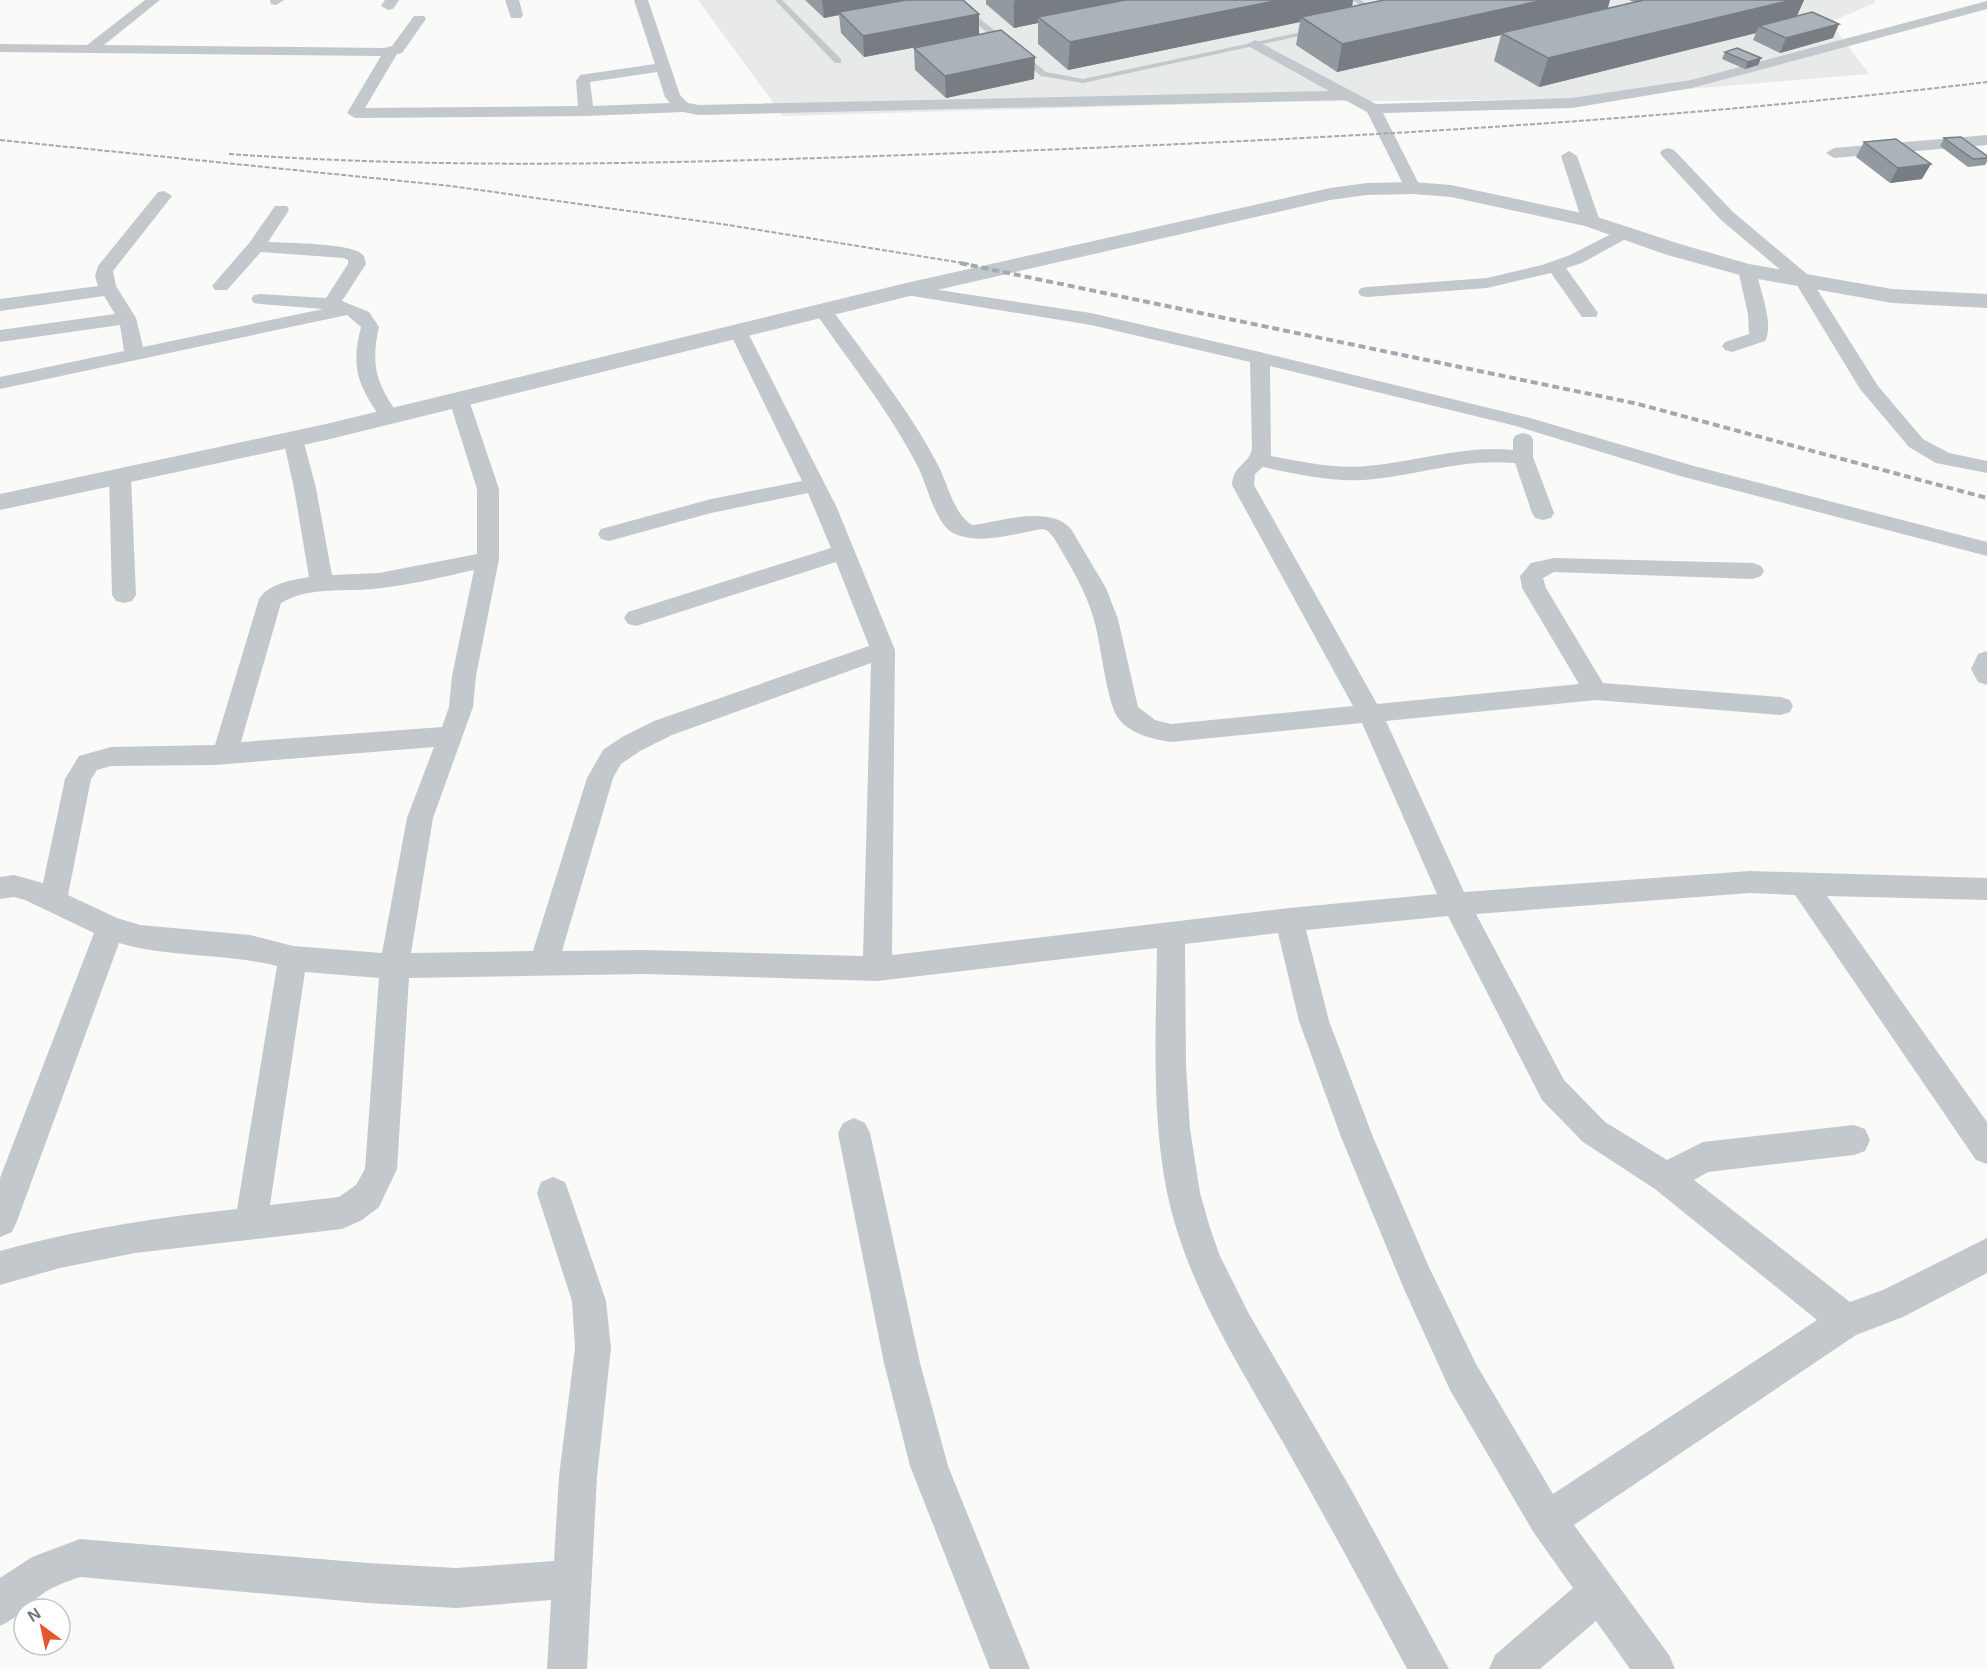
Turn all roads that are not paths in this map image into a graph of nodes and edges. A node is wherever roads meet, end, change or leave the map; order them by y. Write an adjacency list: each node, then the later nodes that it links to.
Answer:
1 (153, 0): 16 (street)
2 (512, 0): 10 (street)
3 (641, 0): 19 (street)
4 (778, 0): 18 (lane)
5 (952, 0): 14 (lane)
6 (1355, 0): 12 (lane)
7 (1944, 1): 9 (street)
8 (1987, 5): 9 (street)
9 (1969, 10): 22 (street)
10 (516, 15)
11 (419, 19): 17 (street)
12 (1371, 19)
13 (1324, 29): 14 (lane)
14 (1255, 44): 20 (street)
15 (0, 48): 16 (street)
16 (90, 49): 17 (street)
17 (391, 52): 23 (street)
18 (838, 61)
19 (663, 67): 21 (street); 23 (street)
20 (1346, 95): 21 (street); 22 (street)
21 (683, 107): 23 (street)
22 (1372, 109): 28 (street)
23 (586, 111)
24 (1987, 140): 26 (street)
25 (1668, 153): 36 (street)
26 (1834, 153)
27 (1569, 156): 31 (street)
28 (1413, 188): 31 (street); 39 (street)
29 (164, 196): 38 (street)
30 (281, 210): 33 (street)
31 (1591, 220): 32 (street)
32 (1625, 232): 34 (street); 35 (street)
33 (256, 246): 37 (street); 44 (street)
34 (1555, 267): 40 (street); 47 (street)
35 (1747, 270): 36 (street); 51 (street)
36 (1802, 279): 42 (street); 61 (street)
37 (221, 286)
38 (110, 290): 43 (street); 48 (street)
39 (906, 290): 46 (street); 53 (street)
40 (1367, 292)
41 (260, 299): 44 (street)
42 (1987, 301)
43 (0, 305)
44 (330, 305): 45 (street)
45 (350, 309): 52 (street); 56 (street)
46 (824, 312): 49 (street); 79 (street)
47 (1589, 314)
48 (127, 318): 50 (street); 52 (street)
49 (738, 331): 55 (street); 63 (street)
50 (0, 336)
51 (1732, 346)
52 (134, 354): 54 (street)
53 (1260, 358): 57 (street); 60 (street)
54 (0, 383)
55 (459, 400): 56 (street); 69 (street)
56 (390, 417): 58 (street)
57 (1523, 422): 59 (street); 67 (street)
58 (294, 439): 62 (street); 71 (street)
59 (1523, 457): 60 (street); 65 (street)
60 (1260, 460): 79 (street)
61 (1987, 467)
62 (120, 476): 64 (street); 72 (street)
63 (815, 485): 66 (street); 68 (street)
64 (0, 502)
65 (1543, 513)
66 (609, 534)
67 (1987, 549)
68 (844, 552): 73 (street); 74 (street)
69 (488, 559): 71 (street); 80 (street)
70 (1753, 571): 77 (street)
71 (322, 585): 81 (street)
72 (124, 596)
73 (636, 618)
74 (883, 650): 91 (street); 93 (street)
75 (1987, 660): 76 (street)
76 (1987, 676)
77 (1596, 691): 78 (street); 79 (street)
78 (1781, 706)
79 (1370, 714): 86 (street)
80 (452, 736): 81 (street); 92 (street)
81 (221, 753): 85 (street)
82 (1803, 884): 84 (street); 86 (street); 96 (street)
83 (0, 888): 85 (street)
84 (1987, 889)
85 (53, 901): 88 (street)
86 (1456, 904): 87 (street); 97 (street)
87 (1289, 920): 89 (street); 105 (street)
88 (110, 928): 90 (street); 98 (street)
89 (1171, 934): 93 (street); 111 (street)
90 (293, 958): 92 (street); 101 (street)
91 (543, 963): 92 (street); 93 (street)
92 (395, 965): 101 (street)
93 (877, 969)
94 (854, 1132): 110 (street)
95 (1854, 1140): 97 (street)
96 (1987, 1149)
97 (1667, 1178): 104 (street)
98 (7, 1185): 100 (street)
99 (553, 1193): 106 (street)
100 (0, 1221)
101 (251, 1223): 103 (street)
102 (1987, 1255): 104 (street)
103 (0, 1269)
104 (1846, 1321): 105 (street)
105 (1547, 1520): 107 (street)
106 (572, 1580): 108 (street); 109 (street)
107 (1599, 1592): 112 (street); 113 (street)
108 (0, 1606)
109 (567, 1669)
110 (1010, 1669)
111 (1429, 1669)
112 (1509, 1669)
113 (1654, 1669)

